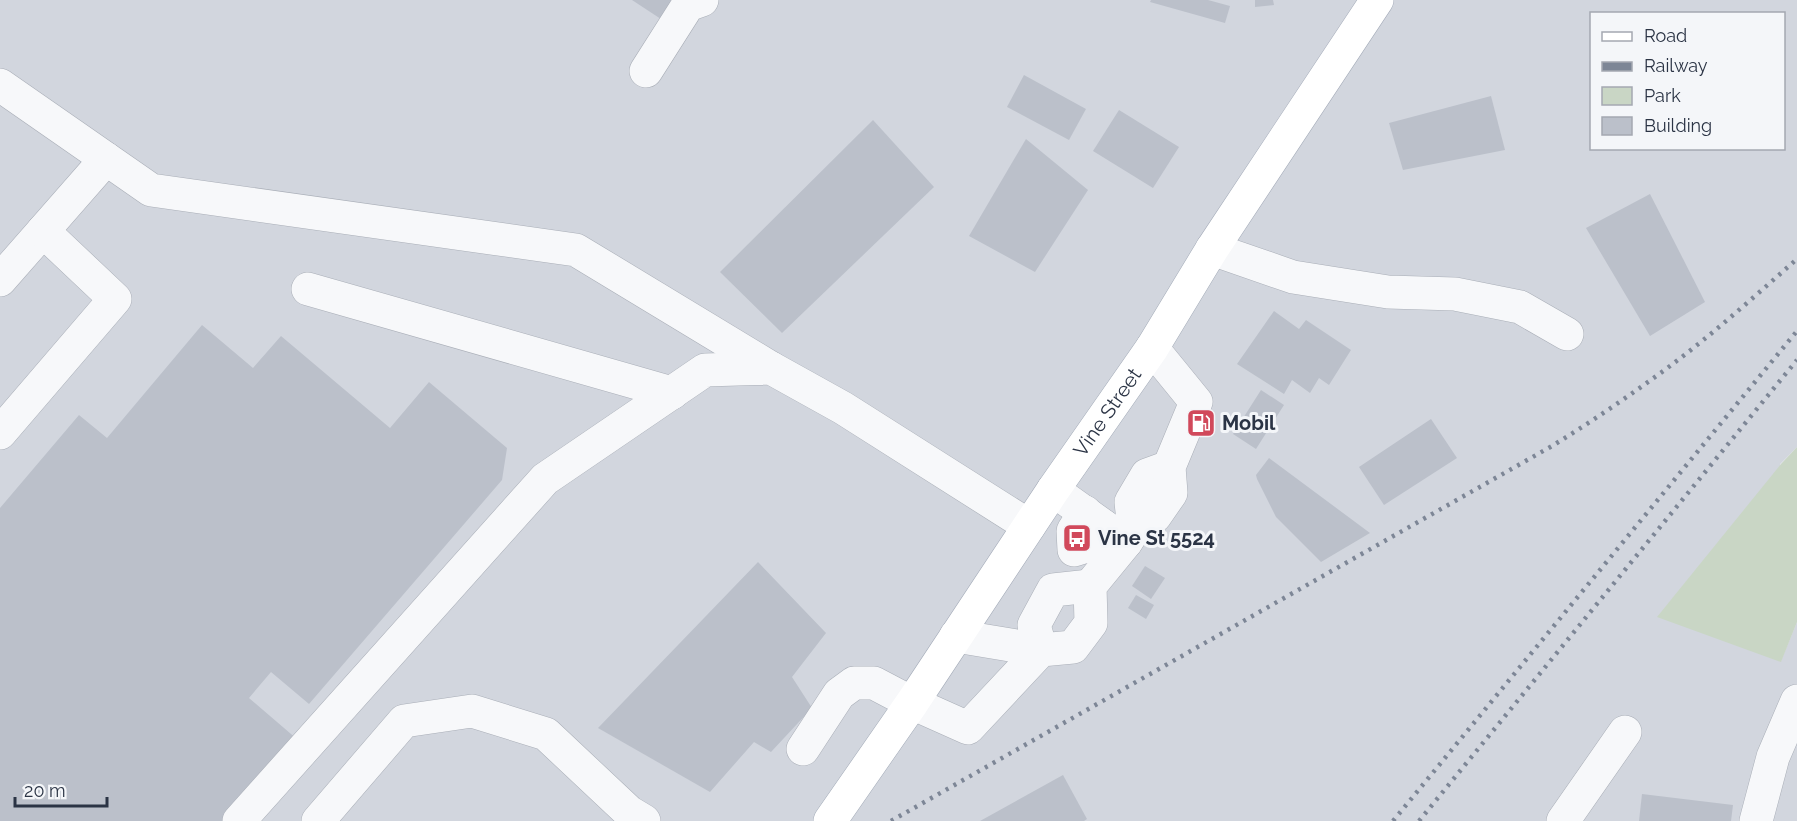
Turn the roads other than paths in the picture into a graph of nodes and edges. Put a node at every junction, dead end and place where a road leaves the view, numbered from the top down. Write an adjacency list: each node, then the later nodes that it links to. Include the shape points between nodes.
1 (702, 0): 3 (lane, via 688,5)
2 (1377, 0): 7 (main road, Vine Street)
3 (646, 71)
4 (0, 85): 5 (lane)
5 (106, 159): 6 (lane); 12 (lane, via 151,190 576,250)
6 (43, 231): 8 (lane); 14 (lane, via 115,299)
7 (1212, 249): 10 (lane, via 1293,277 1388,292 1455,294 1520,307); 11 (main road, Vine Street)
8 (0, 280)
9 (308, 289): 13 (lane)
10 (1567, 334)
11 (1152, 348): 15 (main road, Vine Street); 17 (lane, via 1196,402 1169,467 1171,493 1155,516)
12 (771, 368): 13 (lane, via 705,370); 16 (lane, via 843,408)
13 (672, 393): 26 (lane, via 545,479)
14 (0, 434)
15 (1053, 490): 16 (main road, Vine Street); 17 (lane)
16 (1029, 526): 20 (main road, Vine Street)
17 (1112, 528): 18 (lane); 19 (lane, via 1073,531 1074,550)
18 (1090, 586): 19 (lane); 21 (lane, via 1091,623 1074,646)
19 (1053, 590): 21 (lane, via 1034,625)
20 (956, 636): 21 (lane); 23 (main road, Vine Street)
21 (1041, 650): 23 (lane, via 968,728)
22 (1797, 702): 31 (lane, via 1773,757)
23 (912, 704): 25 (lane, via 874,683 854,683 839,694); 29 (main road, Vine Street)
24 (1625, 732): 30 (lane)
25 (803, 749)
26 (239, 821)
27 (318, 821): 28 (lane, via 404,721 472,711 546,734 629,812)
28 (644, 821)
29 (830, 821)
30 (1563, 821)
31 (1756, 821)

